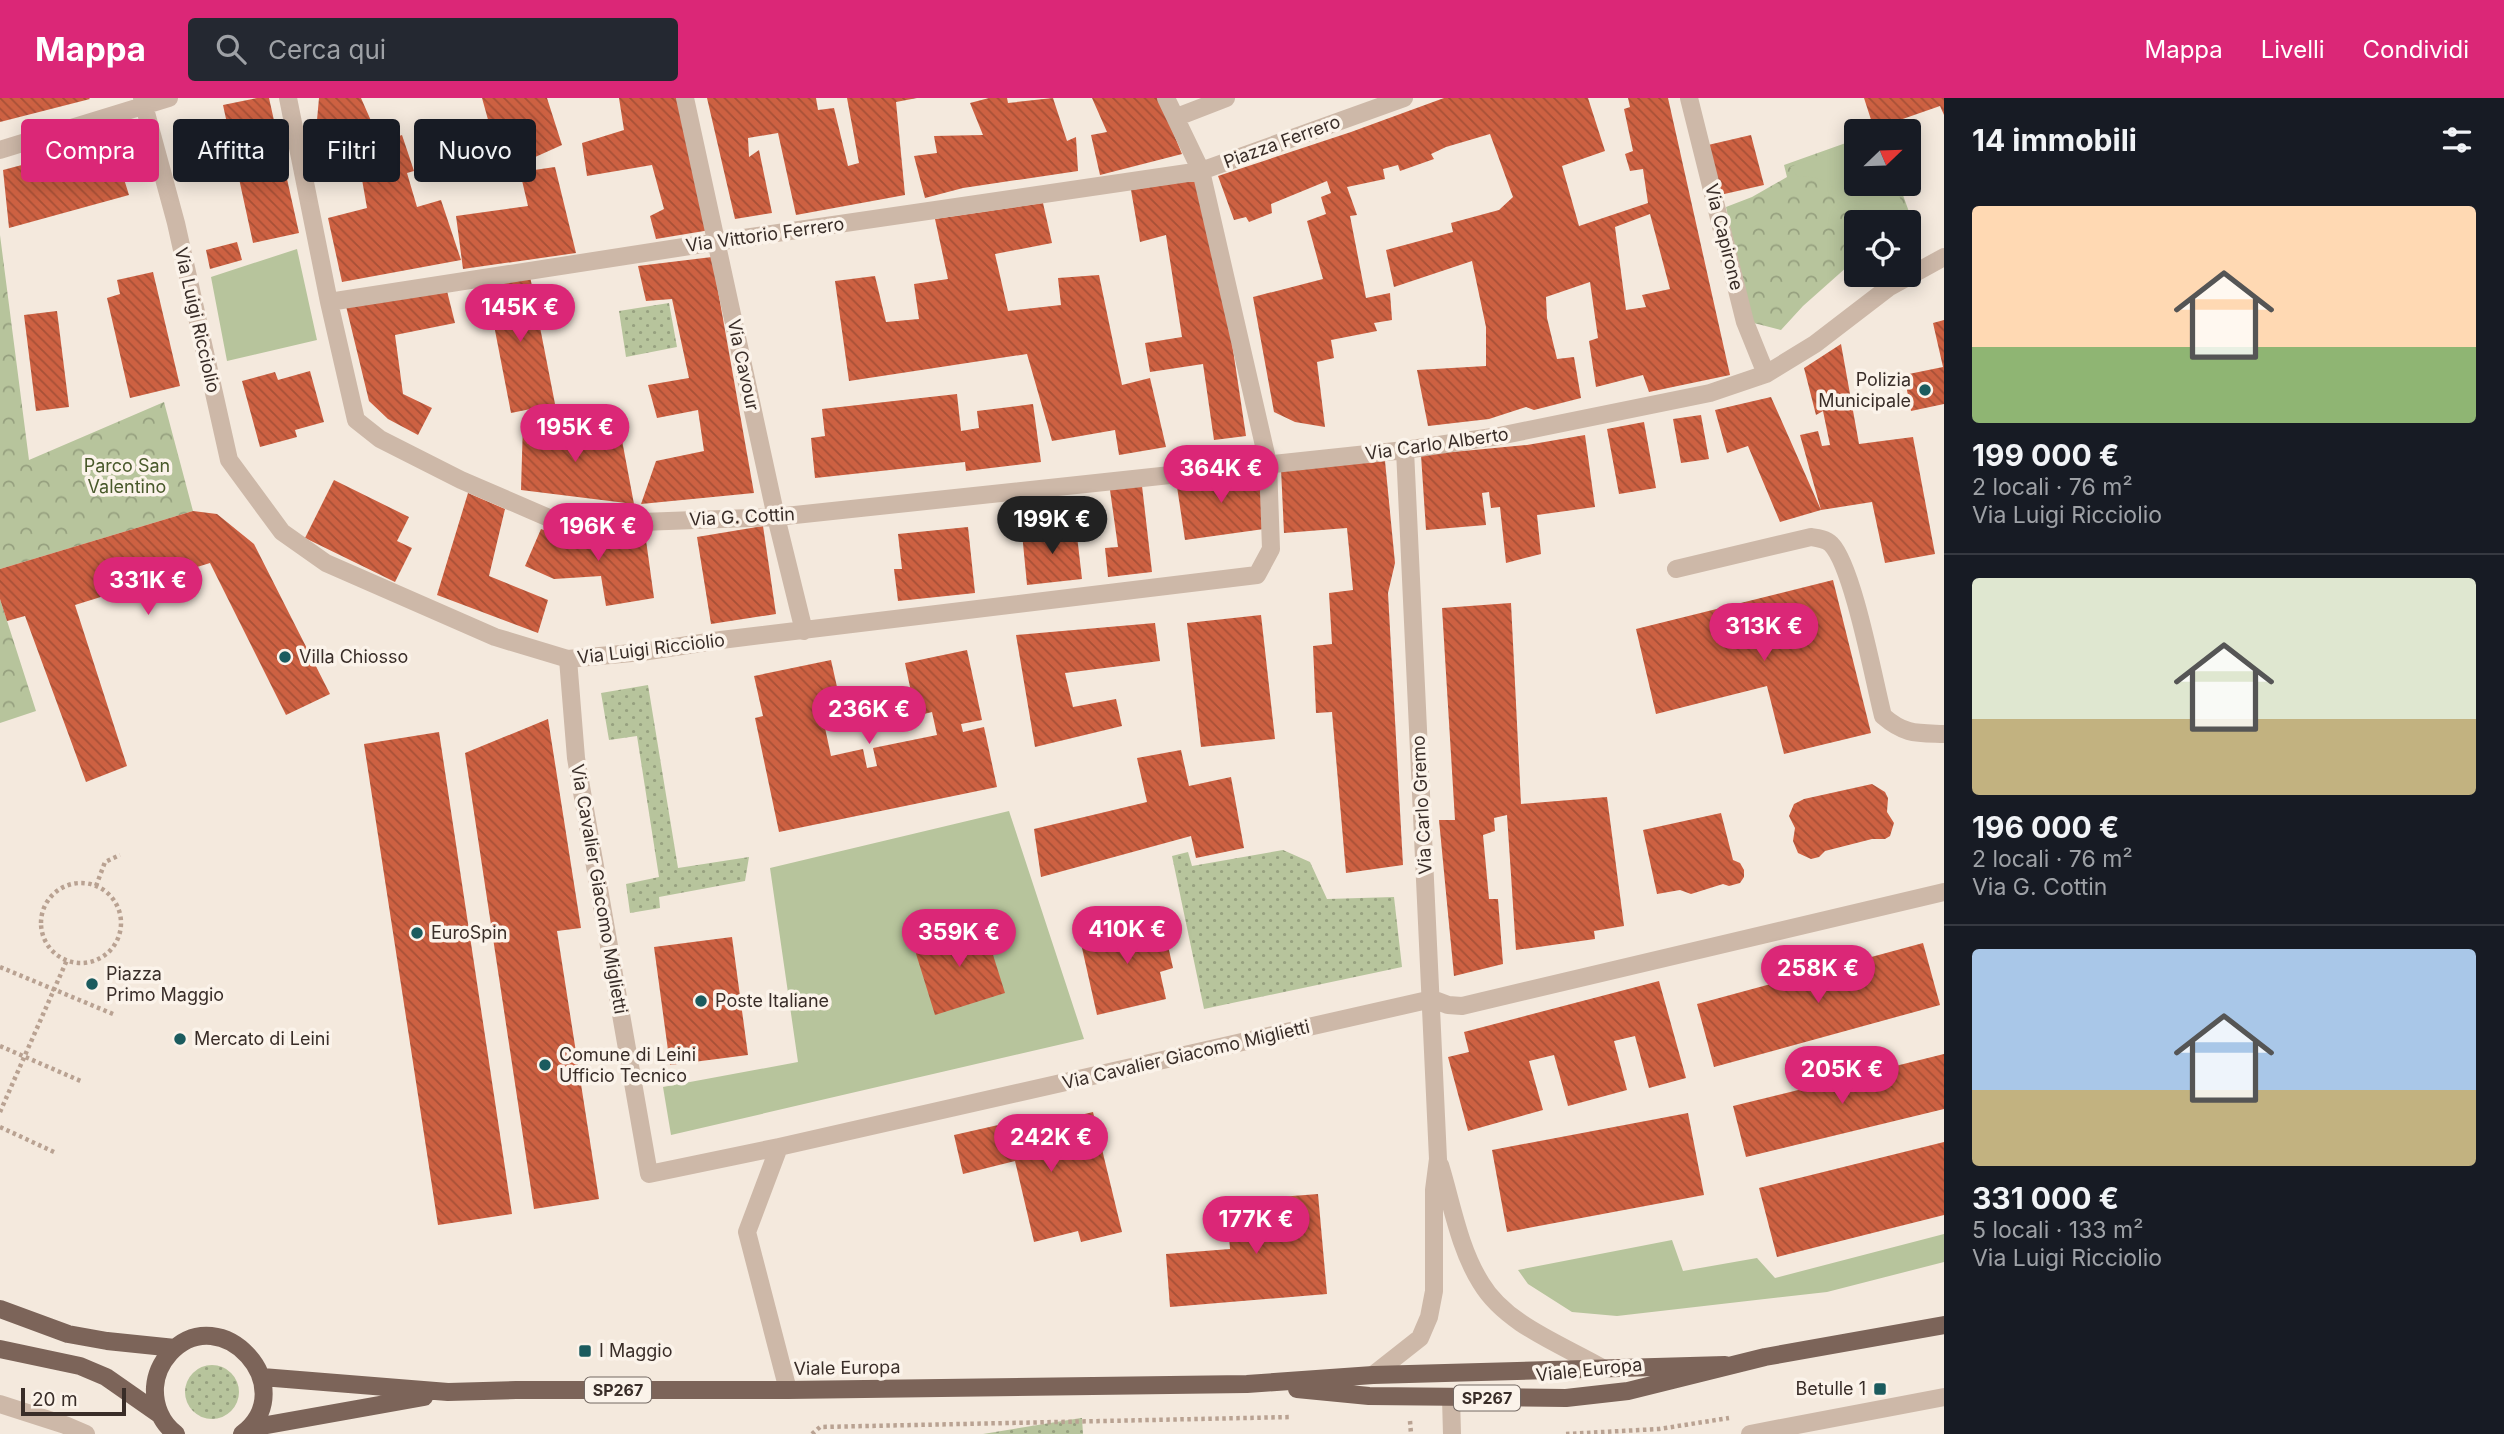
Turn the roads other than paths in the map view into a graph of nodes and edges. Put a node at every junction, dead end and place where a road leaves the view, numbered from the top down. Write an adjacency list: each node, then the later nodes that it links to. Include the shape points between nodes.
1 (169, 98): 8 (street)
2 (288, 98): 14 (street, Via G. Cottin)
3 (685, 98): 12 (street, Via Cavour)
4 (1166, 98): 9 (street)
5 (1226, 98): 9 (street)
6 (1404, 98): 11 (street, Piazza Ferrero)
7 (1689, 98): 15 (street, Via Capirone, via 1745,322)
8 (143, 101): 10 (street); 21 (street, Via Luigi Ricciolio, via 176,223 229,460 282,532 326,563 495,637)
9 (1177, 117): 11 (street)
10 (0, 150)
11 (1200, 172): 12 (street, Via Vittorio Ferrero); 17 (street)
12 (716, 242): 14 (street, Via Vittorio Ferrero); 18 (street, Via Cavour)
13 (1944, 257): 15 (street, Via Carlo Alberto, via 1888,288 1815,344)
14 (329, 302): 18 (street, Via G. Cottin, via 356,421 380,439 461,480 550,518 641,522)
15 (1766, 374): 16 (street, Via Carlo Alberto, via 1710,393 1499,436)
16 (1405, 450): 17 (street, Via Carlo Alberto); 24 (street, Via Carlo Gremo)
17 (1268, 463): 18 (street, Via G. Cottin); 20 (street, Via Luigi Ricciolio, via 1270,549 1257,575)
18 (776, 517): 20 (street, Via Cavour)
19 (1676, 569): 22 (street, via 1811,537 1829,541 1848,575 1884,716 1897,728 1916,734)
20 (804, 631): 21 (street, Via Luigi Ricciolio)
21 (568, 659): 25 (street, Via Cavalier Giacomo Miglietti, via 576,758 649,1174)
22 (1944, 734)
23 (1944, 892): 24 (street, Via Cavalier Giacomo Miglietti, via 1462,1006)
24 (1432, 999): 25 (street, Via Cavalier Giacomo Miglietti); 26 (street, Via Carlo Gremo)
25 (779, 1147): 36 (street, via 747,1232)
26 (1438, 1160): 32 (street, Via Carlo Gremo, via 1481,1284 1507,1312 1535,1332); 33 (street, Via Carlo Gremo, via 1434,1291 1429,1317 1420,1338)
27 (0, 1309): 29 (main road, via 68,1334)
28 (1944, 1325): 31 (main road, Viale Europa / SP267)
29 (175, 1348): 34 (main road, via 190,1339 226,1339 254,1361); 41 (main road, via 155,1378)
30 (0, 1349): 41 (main road, via 80,1366 106,1377)
31 (1725, 1366): 32 (main road, Viale Europa / SP267); 39 (main road, Viale Europa / SP267, via 1628,1391 1566,1398)
32 (1604, 1369): 33 (main road, Viale Europa / SP267)
33 (1373, 1376): 35 (main road, Viale Europa / SP267)
34 (261, 1377): 37 (main road, Viale Europa / SP267); 42 (main road, via 260,1413)
35 (1247, 1384): 36 (main road, Viale Europa / SP267); 39 (main road, Viale Europa / SP267, via 1369,1396)
36 (788, 1390): 37 (main road, Viale Europa / SP267)
37 (448, 1392): 42 (main road, Viale Europa / SP267)
38 (1944, 1396): 46 (street)
39 (1451, 1398): 45 (street)
40 (0, 1404): 43 (street)
41 (159, 1414): 44 (main road)
42 (247, 1432)
43 (86, 1434)
44 (176, 1434)
45 (1452, 1434)
46 (1750, 1434)

